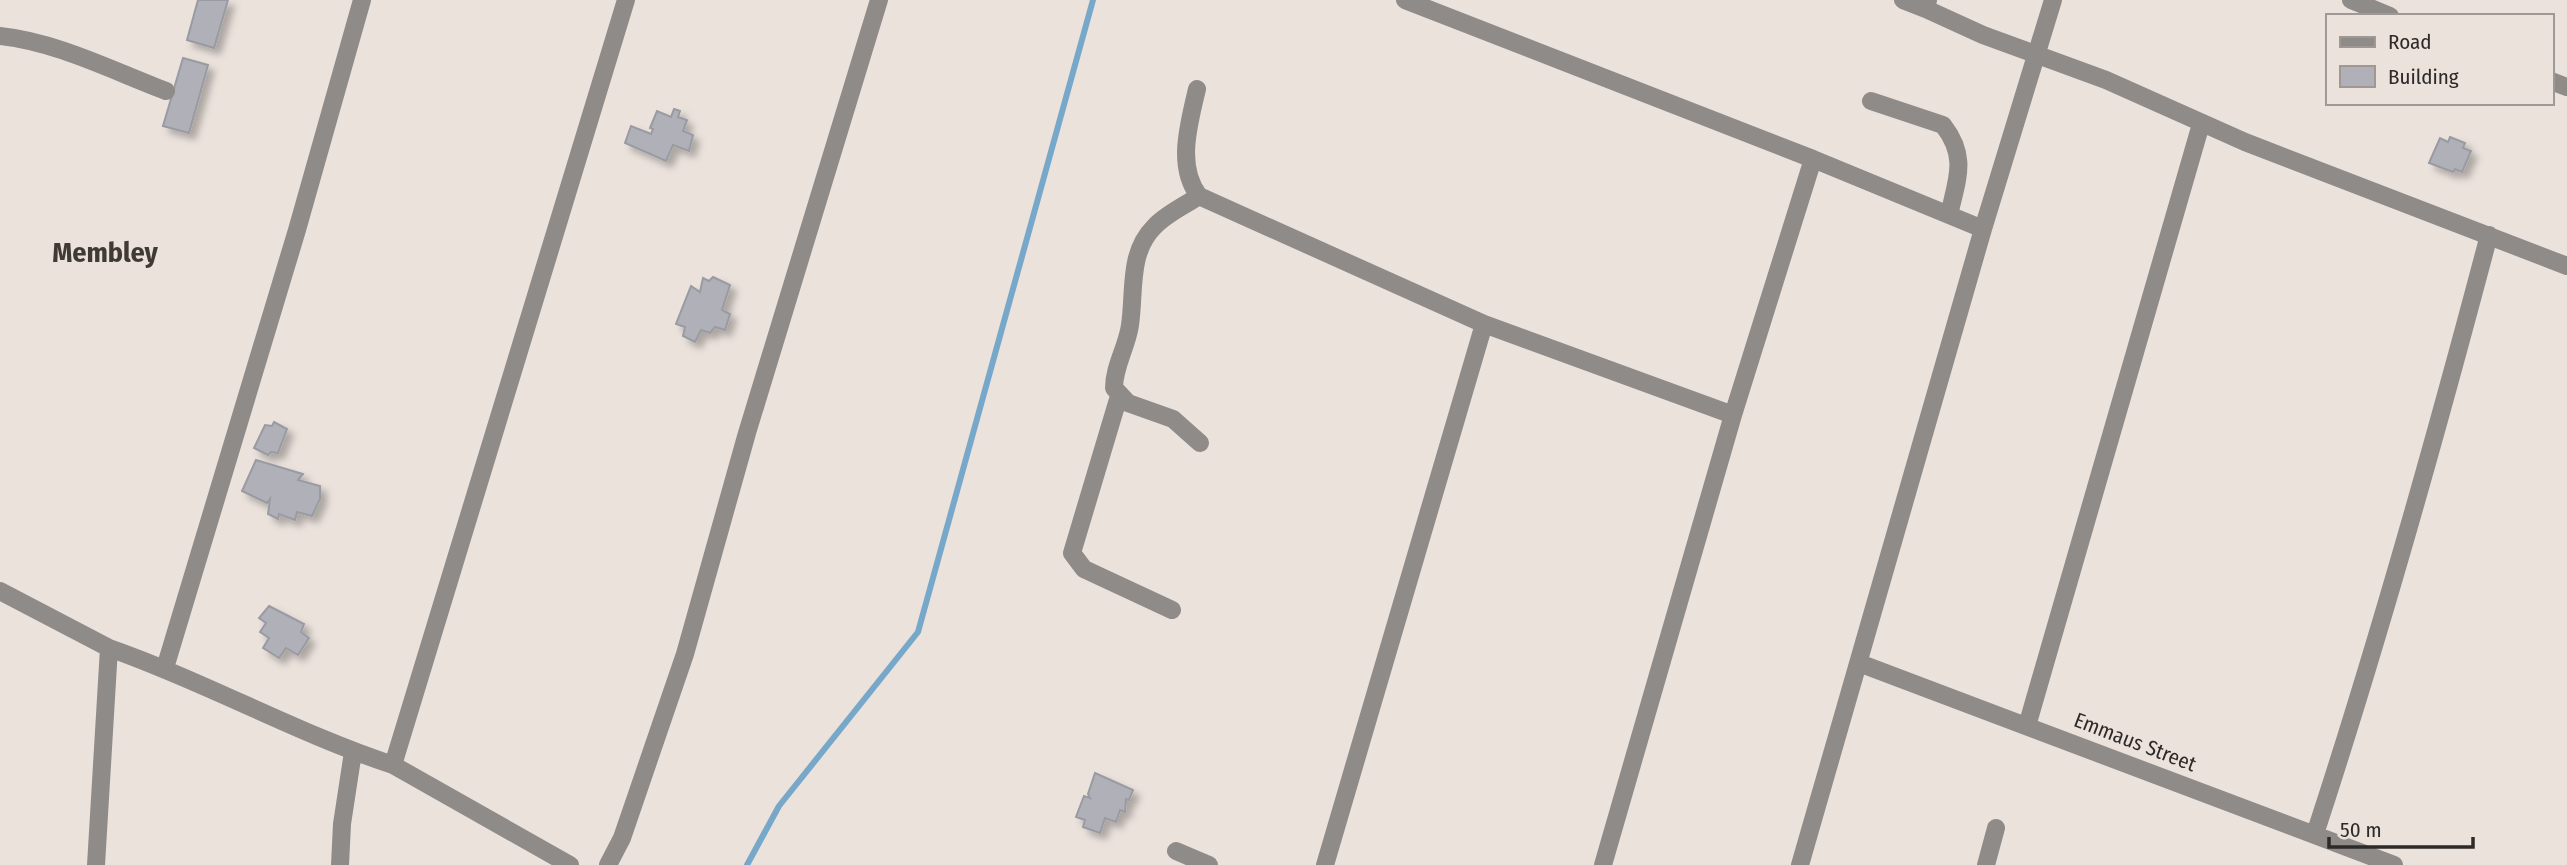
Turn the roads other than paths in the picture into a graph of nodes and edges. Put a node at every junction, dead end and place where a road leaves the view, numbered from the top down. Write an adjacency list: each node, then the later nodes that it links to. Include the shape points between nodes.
1 (362, 0): 30 (street, via 298,230)
2 (626, 0): 33 (street)
3 (879, 0): 40 (street, via 685,654 622,838)
4 (1405, 0): 16 (street)
5 (1903, 0): 8 (street)
6 (2053, 0): 11 (street)
7 (2351, 0): 9 (street)
8 (1927, 5): 11 (street)
9 (2385, 14)
10 (0, 36): 13 (street, via 63,52)
11 (2036, 54): 15 (street); 19 (street)
12 (1197, 89): 17 (street, via 1186,172)
13 (166, 91)
14 (1871, 101): 18 (street, via 1944,125 1951,135 1960,164)
15 (2201, 124): 20 (street); 31 (street)
16 (1813, 159): 18 (street); 24 (street)
17 (1199, 196): 22 (street); 23 (street, via 1165,217 1143,240 1135,267 1130,324 1114,378)
18 (1949, 215): 19 (street)
19 (1983, 229): 29 (street)
20 (2488, 235): 21 (street); 35 (street, via 2359,699)
21 (2567, 266)
22 (1484, 324): 24 (street); 42 (street)
23 (1119, 396): 25 (street, via 1173,419); 27 (street, via 1072,553 1084,569)
24 (1733, 415): 43 (street)
25 (1200, 443)
26 (0, 591): 28 (street)
27 (1172, 610)
28 (109, 648): 30 (street); 37 (street)
29 (1859, 663): 31 (street, Emmaus Street); 44 (street)
30 (165, 667): 32 (street)
31 (2027, 726): 35 (street, Emmaus Street)
32 (353, 751): 33 (street); 38 (street)
33 (393, 765): 39 (street)
34 (1996, 828): 45 (street)
35 (2315, 834): 46 (street, Emmaus Street)
36 (1176, 851): 41 (street)
37 (96, 865)
38 (340, 865)
39 (570, 865)
40 (608, 865)
41 (1209, 865)
42 (1325, 865)
43 (1603, 865)
44 (1800, 865)
45 (1986, 865)
46 (2394, 865)

